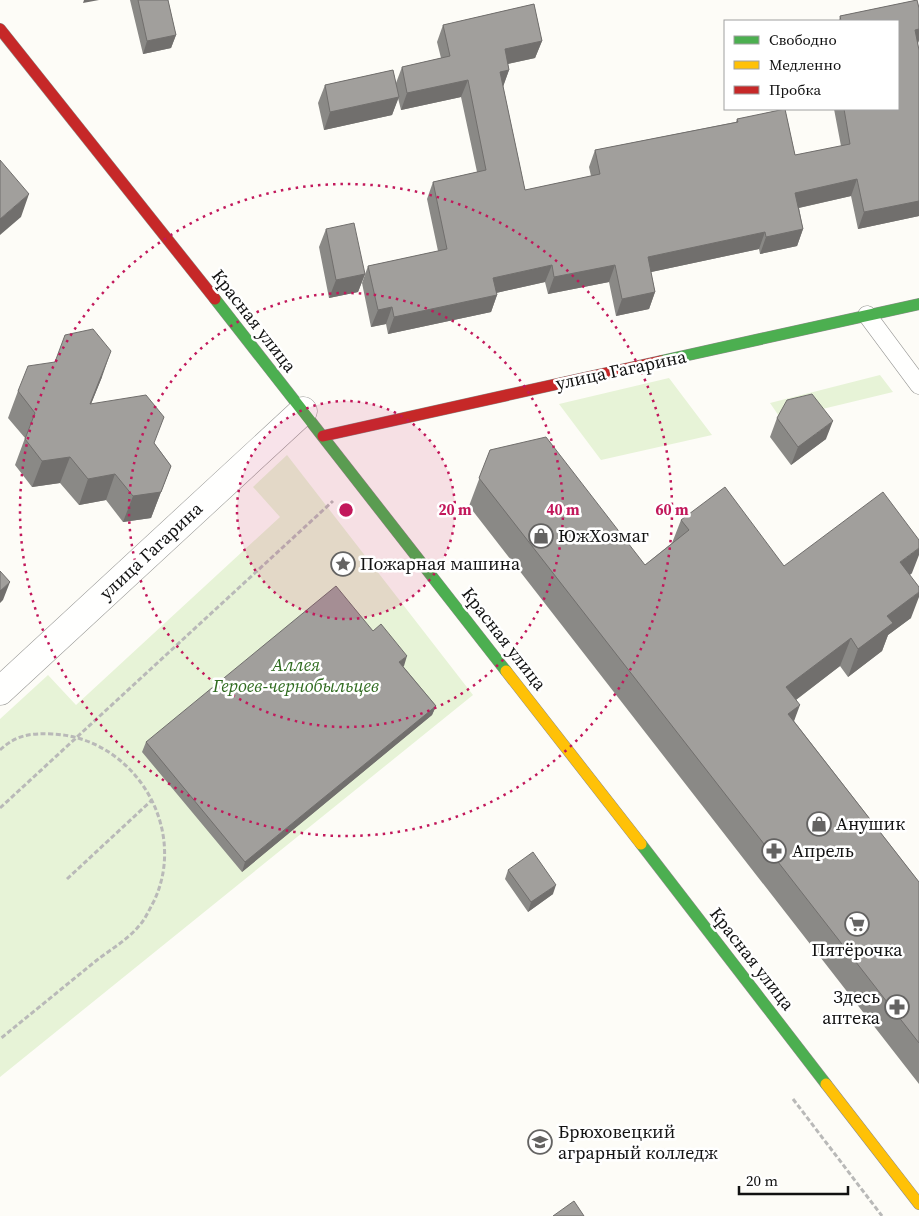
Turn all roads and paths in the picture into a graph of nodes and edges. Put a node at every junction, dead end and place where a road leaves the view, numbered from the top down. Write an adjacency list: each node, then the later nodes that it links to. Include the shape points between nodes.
1 (0, 29): 5 (street, Красная улица)
2 (919, 304): 3 (street, улица Гагарина)
3 (867, 315): 4 (lane); 6 (street, улица Гагарина)
4 (919, 385)
5 (303, 411): 6 (street, Красная улица); 8 (street, улица Гагарина)
6 (322, 436): 15 (street, Красная улица)
7 (337, 497): 9 (path)
8 (0, 691)
9 (76, 738): 10 (path, via 58,734 26,735 11,739); 11 (path, via 104,748 117,757 140,779); 12 (path)
10 (0, 750)
11 (152, 800): 13 (path); 14 (path, via 161,822 165,853 160,885 138,928)
12 (0, 808)
13 (67, 879)
14 (0, 1039)
15 (919, 1204)

